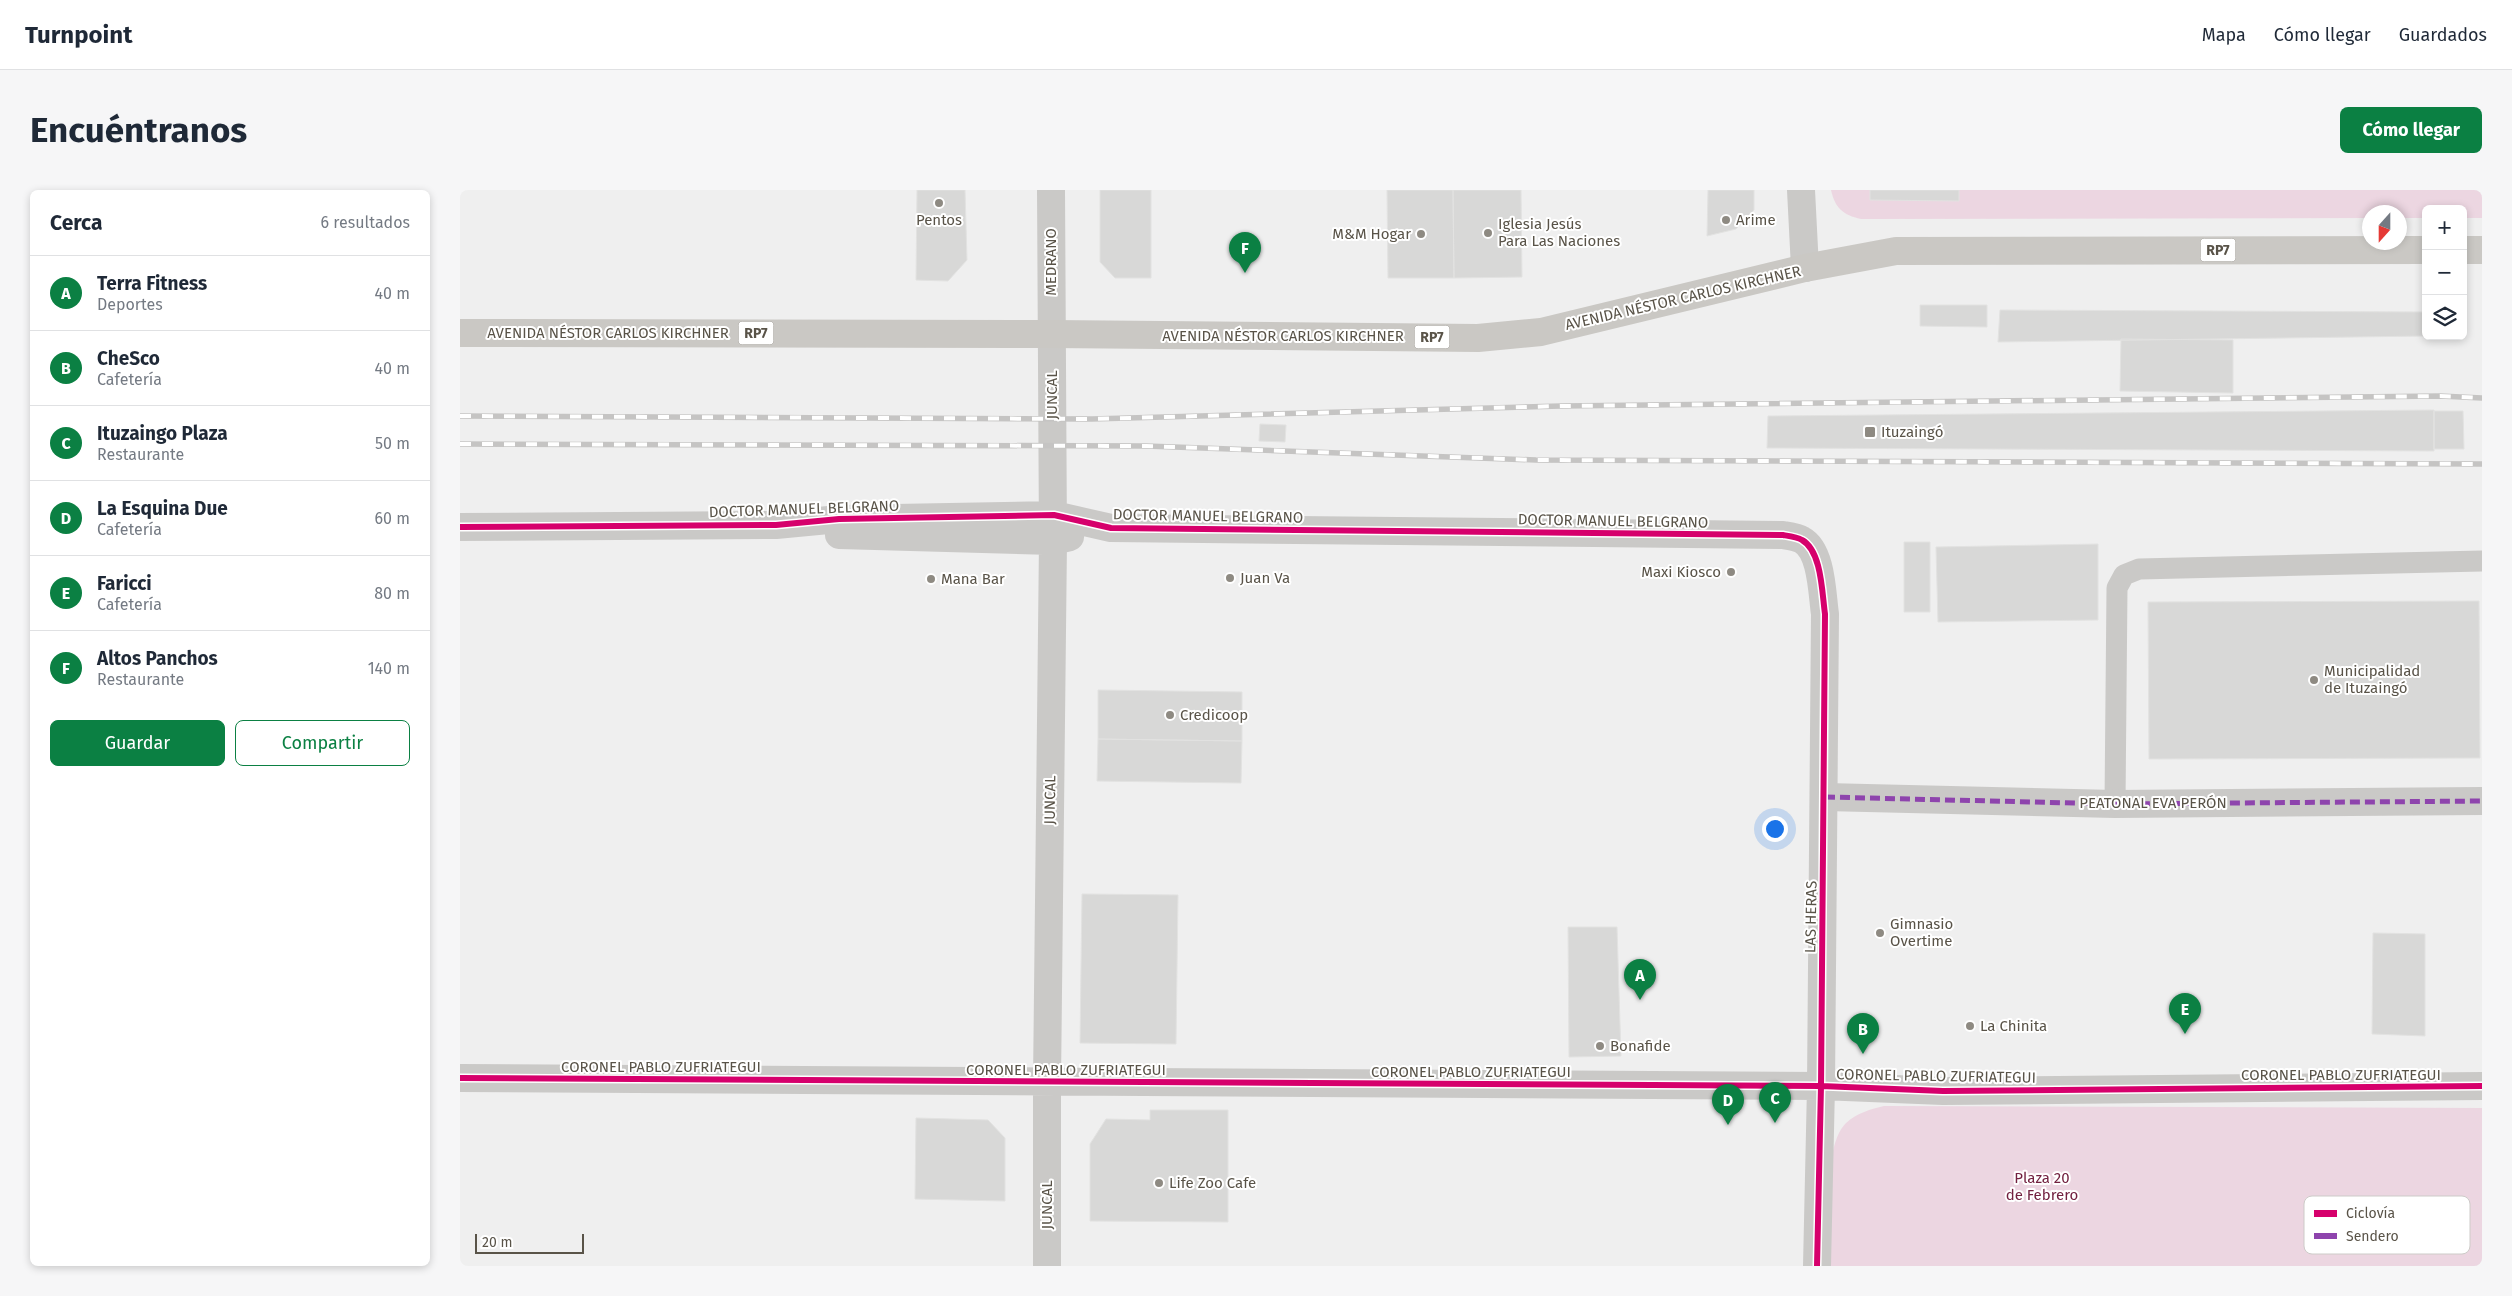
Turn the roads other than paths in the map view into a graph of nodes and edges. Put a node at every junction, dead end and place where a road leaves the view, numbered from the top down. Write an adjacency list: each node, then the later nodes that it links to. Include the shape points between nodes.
1 (1052, 190): 8 (street, MEDRANO)
2 (1801, 190): 6 (street)
3 (2422, 250): 6 (main road, AVENIDA NÉSTOR CARLOS KIRCHNER / RP7, via 1896,251)
4 (2467, 250): 5 (main road)
5 (2482, 250)
6 (1805, 268): 8 (main road, AVENIDA NÉSTOR CARLOS KIRCHNER / RP7, via 1541,332 1478,338)
7 (460, 333): 8 (main road, AVENIDA NÉSTOR CARLOS KIRCHNER / RP7)
8 (1052, 334): 10 (street, JUNCAL)
9 (460, 526): 10 (street, DOCTOR MANUEL BELGRANO, via 776,525 839,519)
10 (1054, 528): 12 (street, DOCTOR MANUEL BELGRANO, via 1783,535 1803,540 1812,550); 17 (street, JUNCAL)
11 (2482, 561): 15 (lane, via 2139,569 2124,575 2117,588)
12 (1820, 569): 13 (street, LAS HERAS, via 1825,614)
13 (1825, 797): 15 (street, PEATONAL EVA PERÓN); 18 (street, LAS HERAS)
14 (2482, 801): 15 (street, PEATONAL EVA PERÓN)
15 (2115, 804)
16 (460, 1078): 17 (street, CORONEL PABLO ZUFRIATEGUI)
17 (1047, 1082): 18 (street, CORONEL PABLO ZUFRIATEGUI); 20 (street, JUNCAL)
18 (1821, 1086): 19 (street, CORONEL PABLO ZUFRIATEGUI, via 1943,1091); 21 (street, LAS HERAS)
19 (2482, 1086)
20 (1047, 1266)
21 (1817, 1266)

